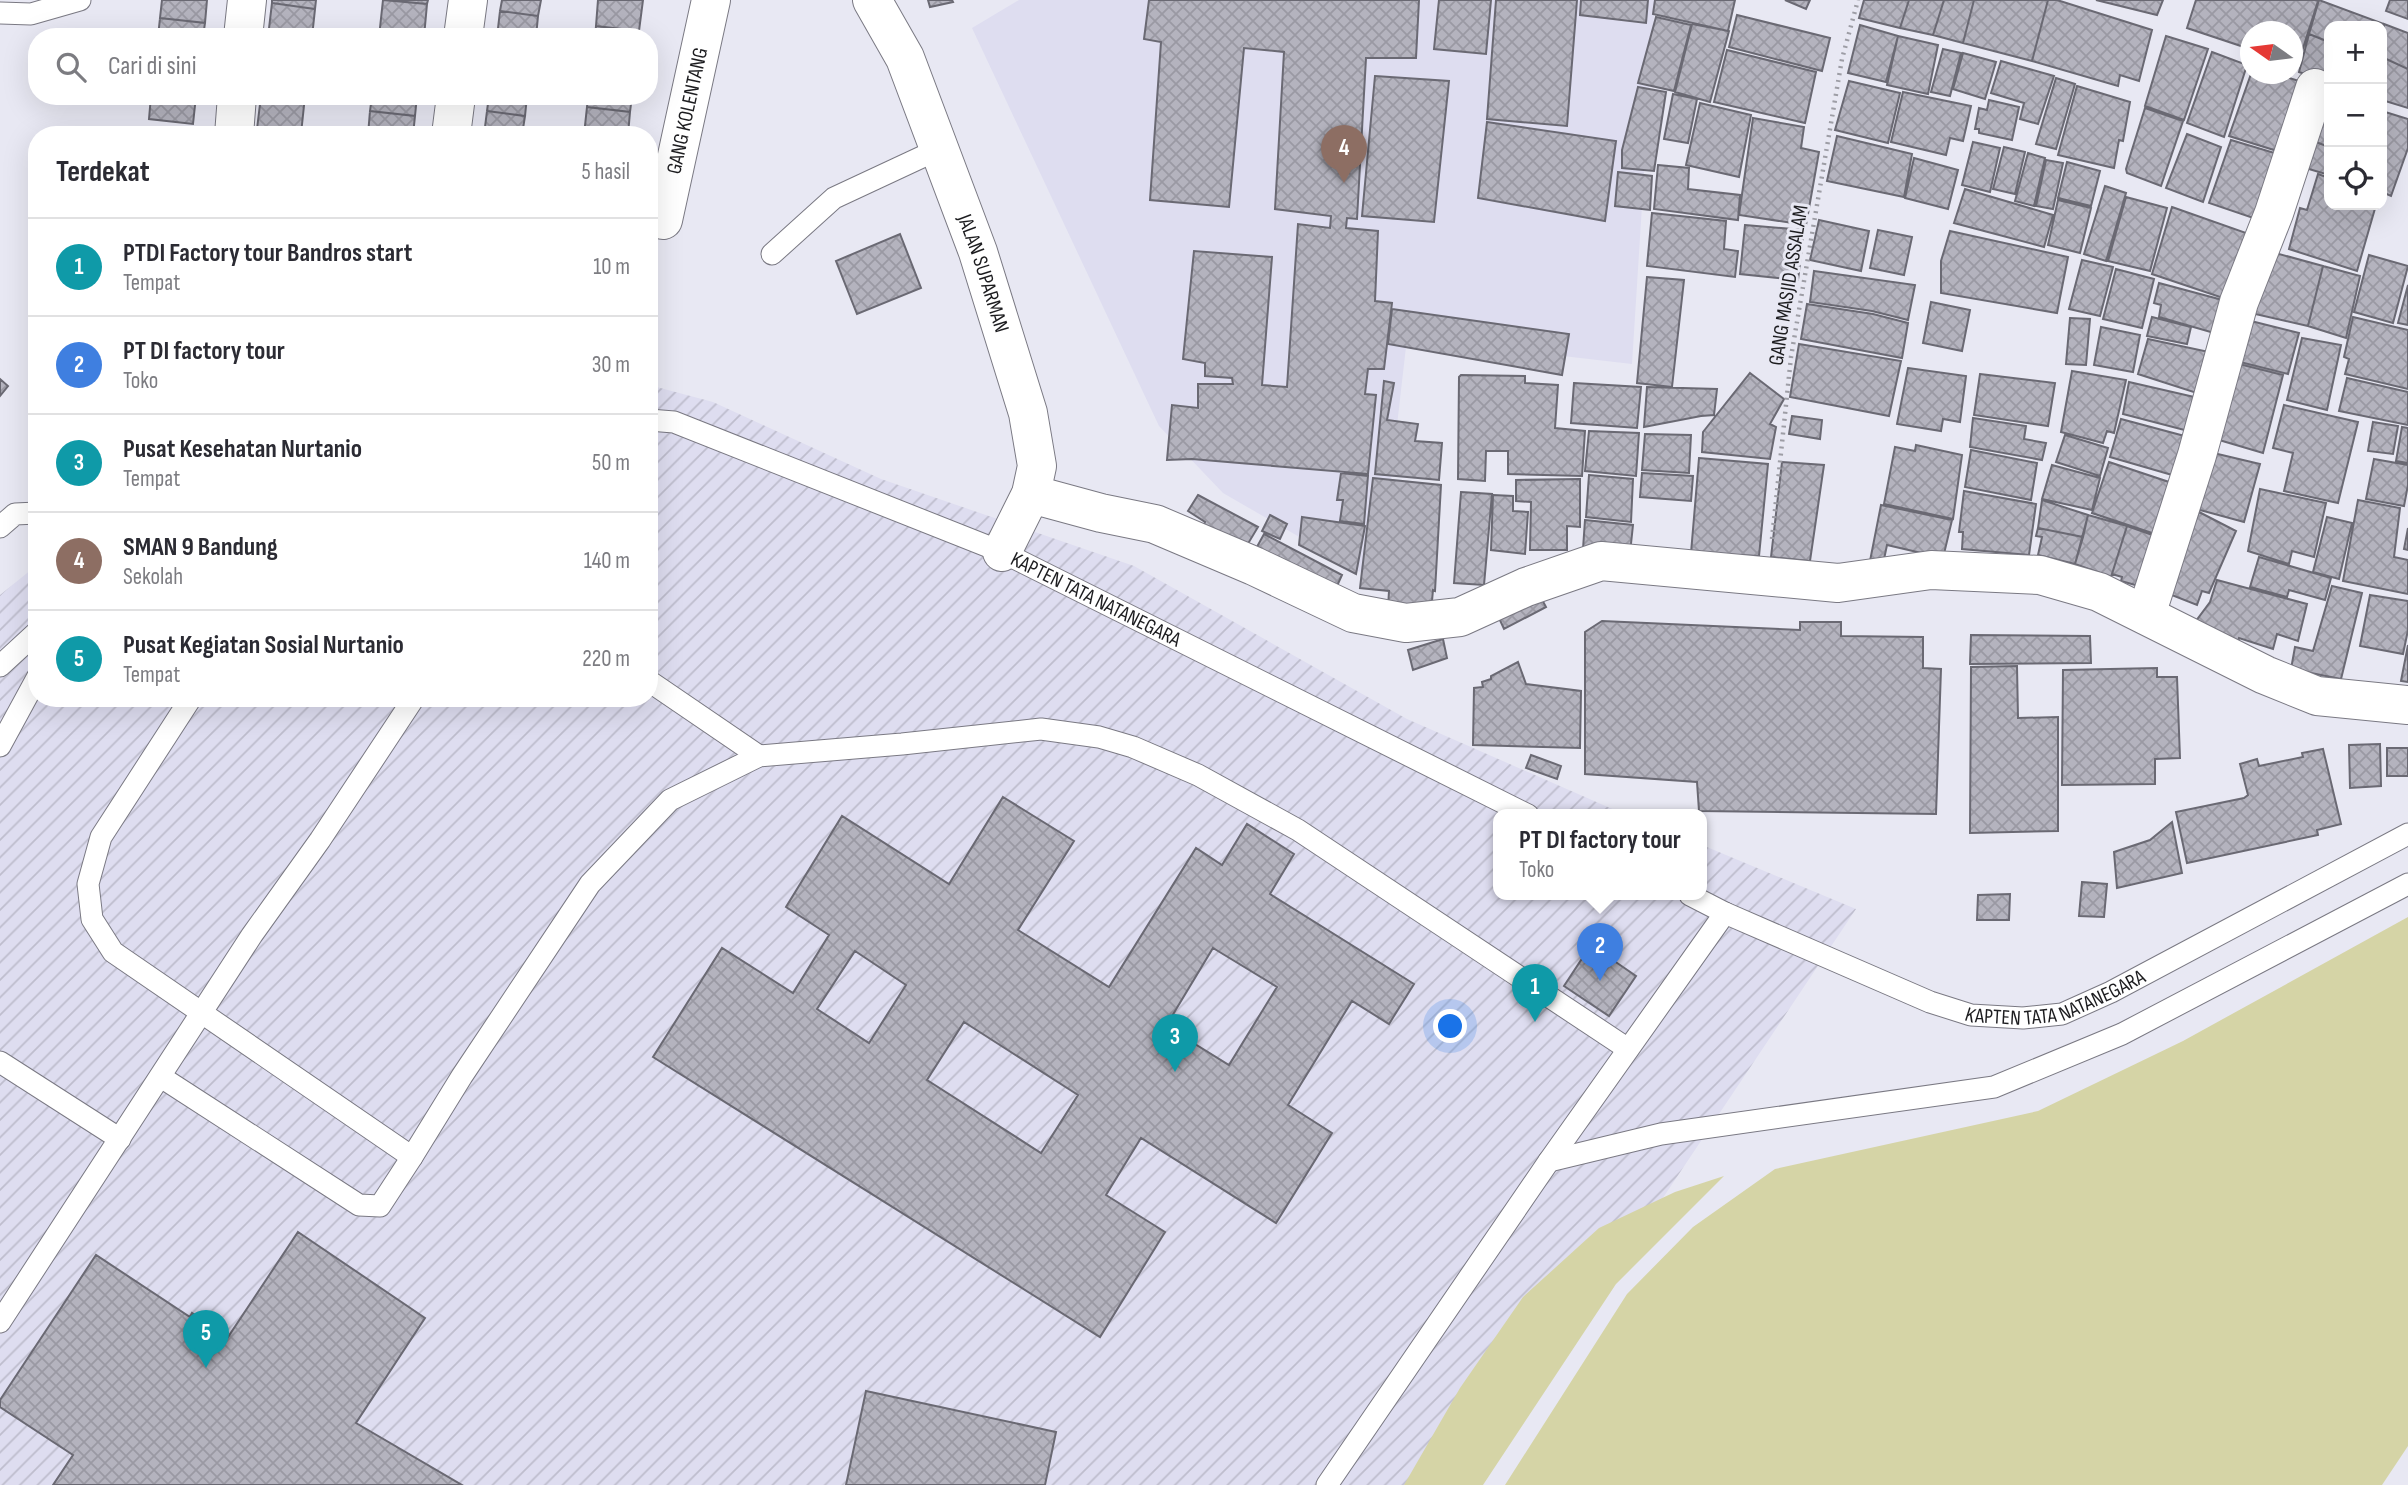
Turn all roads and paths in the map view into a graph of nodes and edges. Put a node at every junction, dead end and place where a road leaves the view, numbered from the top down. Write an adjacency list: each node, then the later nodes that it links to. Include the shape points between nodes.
1 (80, 0): 7 (lane, via 31,14)
2 (247, 0): 8 (street)
3 (468, 0): 9 (street)
4 (711, 0): 16 (street, GANG KOLENTANG)
5 (872, 0): 15 (street, JALAN SUPARMAN, via 905,58)
6 (1858, 0): 23 (path, GANG MASJID ASSALAM, via 1842,59 1791,357)
7 (0, 13)
8 (244, 28)
9 (464, 28)
10 (2315, 88): 24 (street, via 2239,302)
11 (236, 105): 13 (street)
12 (455, 105): 14 (street)
13 (235, 126)
14 (452, 126)
15 (939, 149): 17 (lane, via 834,198); 19 (street, JALAN SUPARMAN, via 978,252 1028,413 1037,466)
16 (663, 220)
17 (772, 254)
18 (658, 421): 22 (lane, KAPTEN TATA NATANEGARA, via 674,422)
19 (1031, 494): 22 (street, JALAN SUPARMAN); 23 (street, via 1155,524 1353,613 1406,623 1460,617 1526,587 1601,561)
20 (28, 513): 21 (lane, via 15,514)
21 (0, 527)
22 (1002, 552): 34 (lane, KAPTEN TATA NATANEGARA)
23 (1769, 578): 24 (street, via 1838,583 1931,570 2040,575 2099,592)
24 (2146, 615): 29 (street, via 2264,675 2317,696)
25 (28, 640): 26 (lane)
26 (0, 666)
27 (658, 687): 33 (lane)
28 (28, 695): 32 (lane)
29 (2408, 705)
30 (185, 707): 39 (lane, via 101,837 88,884 92,919 113,952)
31 (408, 707): 39 (lane)
32 (0, 746)
33 (759, 756): 40 (lane, via 1041,729 1133,747 1198,775 1298,830); 44 (lane, via 670,800 590,884)
34 (1516, 809)
35 (2408, 834): 38 (lane, KAPTEN TATA NATANEGARA, via 2062,1014 2023,1018 1971,1015 1930,1002)
36 (2408, 884): 45 (lane, via 2122,1034 1994,1087 1661,1134)
37 (1699, 900): 38 (lane, KAPTEN TATA NATANEGARA)
38 (1725, 913): 40 (lane)
39 (202, 1014): 42 (lane); 44 (lane)
40 (1628, 1049): 45 (lane)
41 (0, 1062): 43 (lane)
42 (161, 1077): 43 (lane); 44 (lane, via 359,1205 380,1206)
43 (120, 1139): 46 (lane)
44 (412, 1157)
45 (1549, 1161): 47 (lane)
46 (0, 1322)
47 (1327, 1485)

